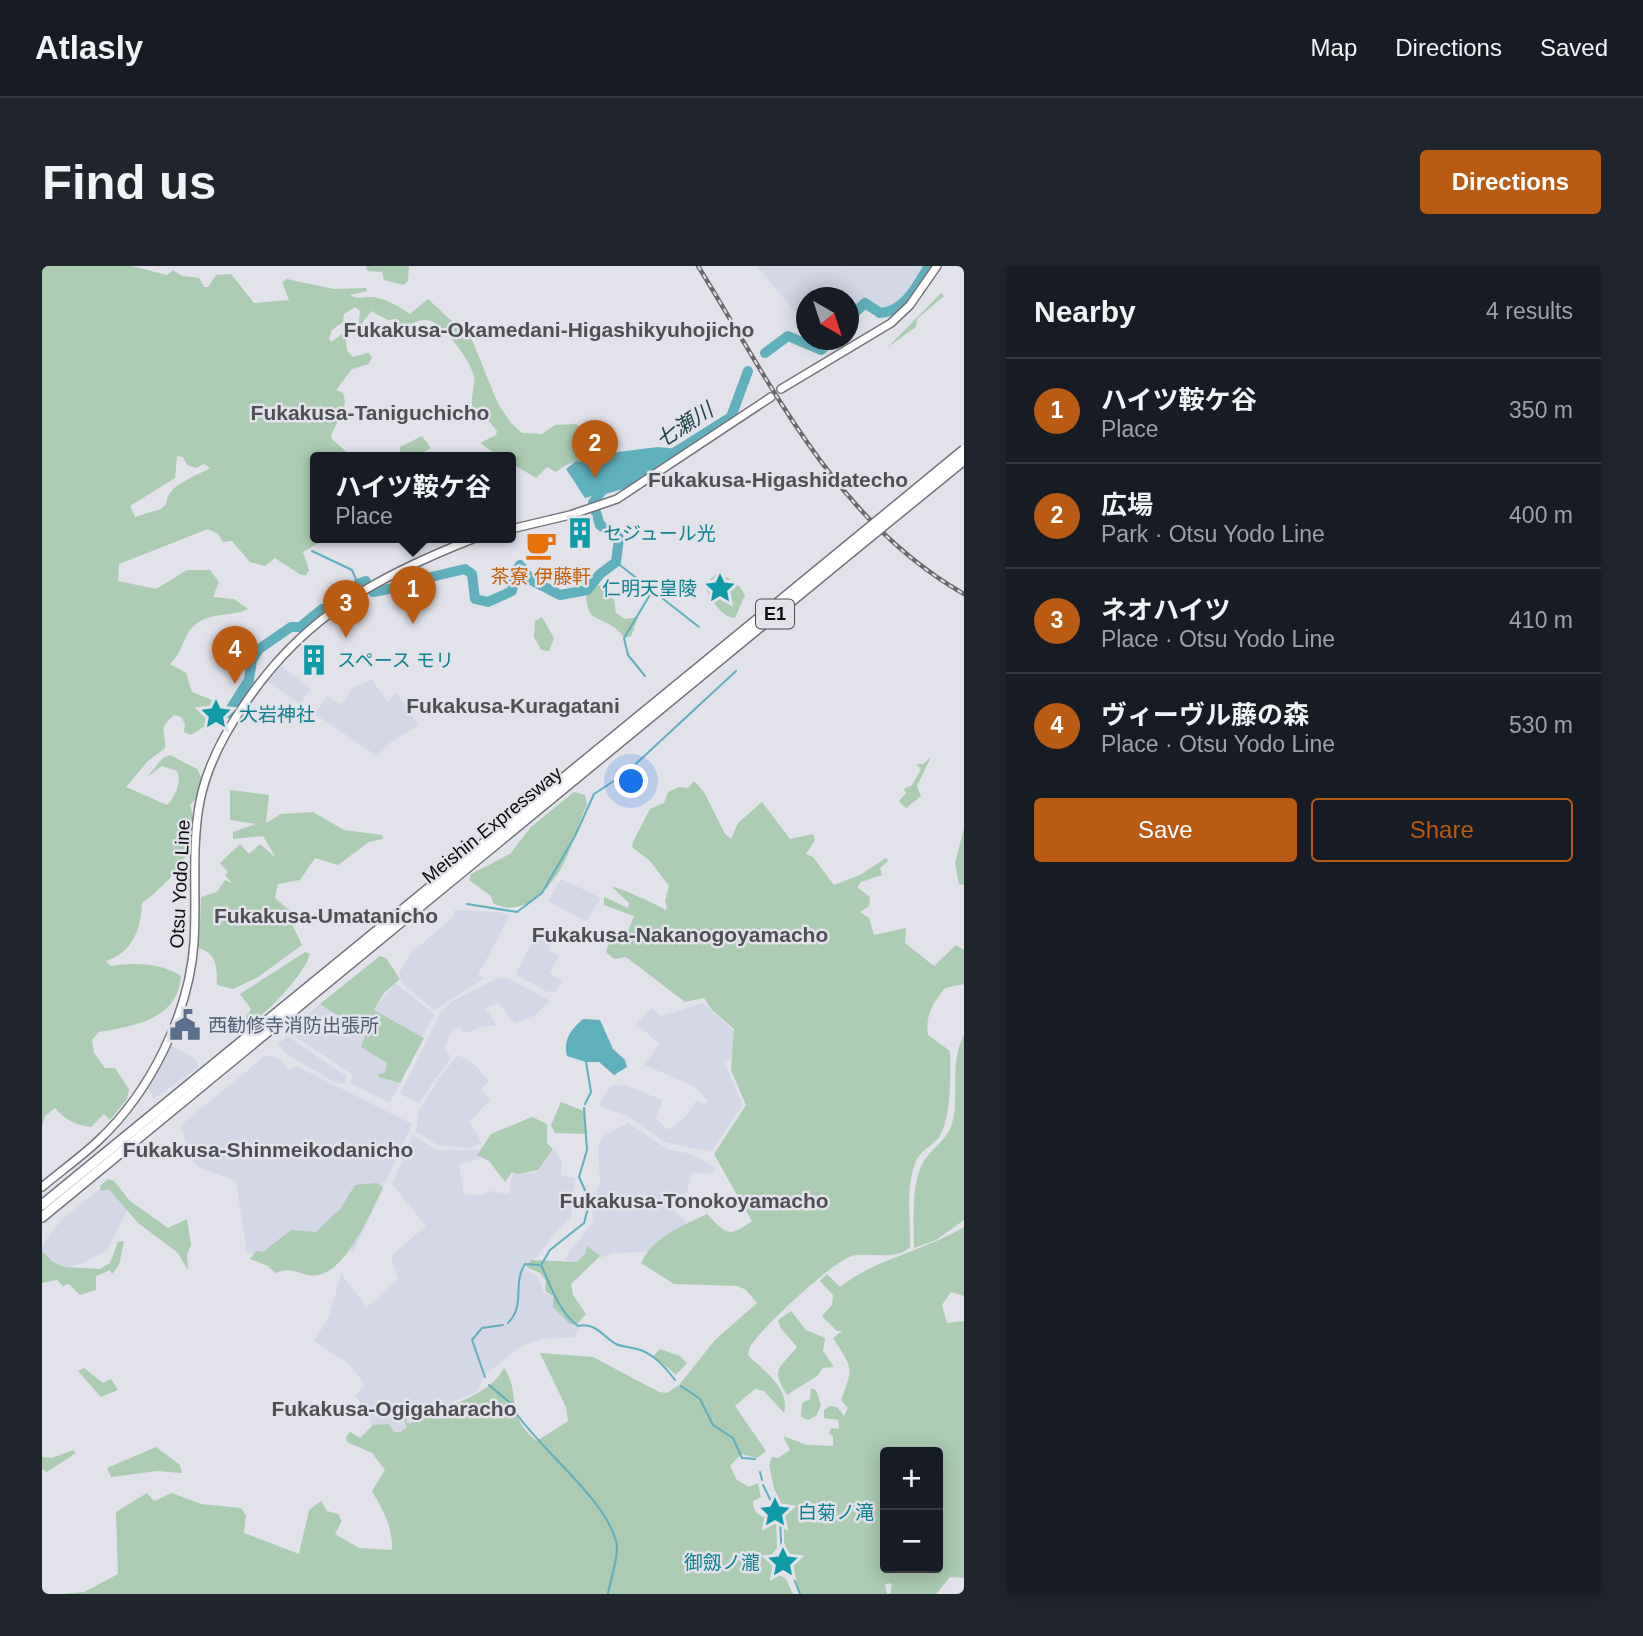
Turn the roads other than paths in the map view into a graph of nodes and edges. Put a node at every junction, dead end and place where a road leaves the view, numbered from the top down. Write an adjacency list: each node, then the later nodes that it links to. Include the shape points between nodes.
1 (937, 266): 2 (main road, via 891,323)
2 (781, 389)
3 (771, 397): 6 (main road, via 617,499)
4 (964, 450): 8 (highway, Meishin Expressway / E1, bridge)
5 (964, 460): 8 (highway, Meishin Expressway / E1, bridge)
6 (516, 528)
7 (463, 543): 9 (main road, Otsu Yodo Line, via 377,580 340,603 287,649 258,684 221,744 201,799 194,948 186,989 168,1038 142,1087 113,1125)
8 (849, 549): 10 (highway, Meishin Expressway / E1); 11 (highway, Meishin Expressway / E1)
9 (42, 1187)
10 (42, 1205)
11 (42, 1217)

